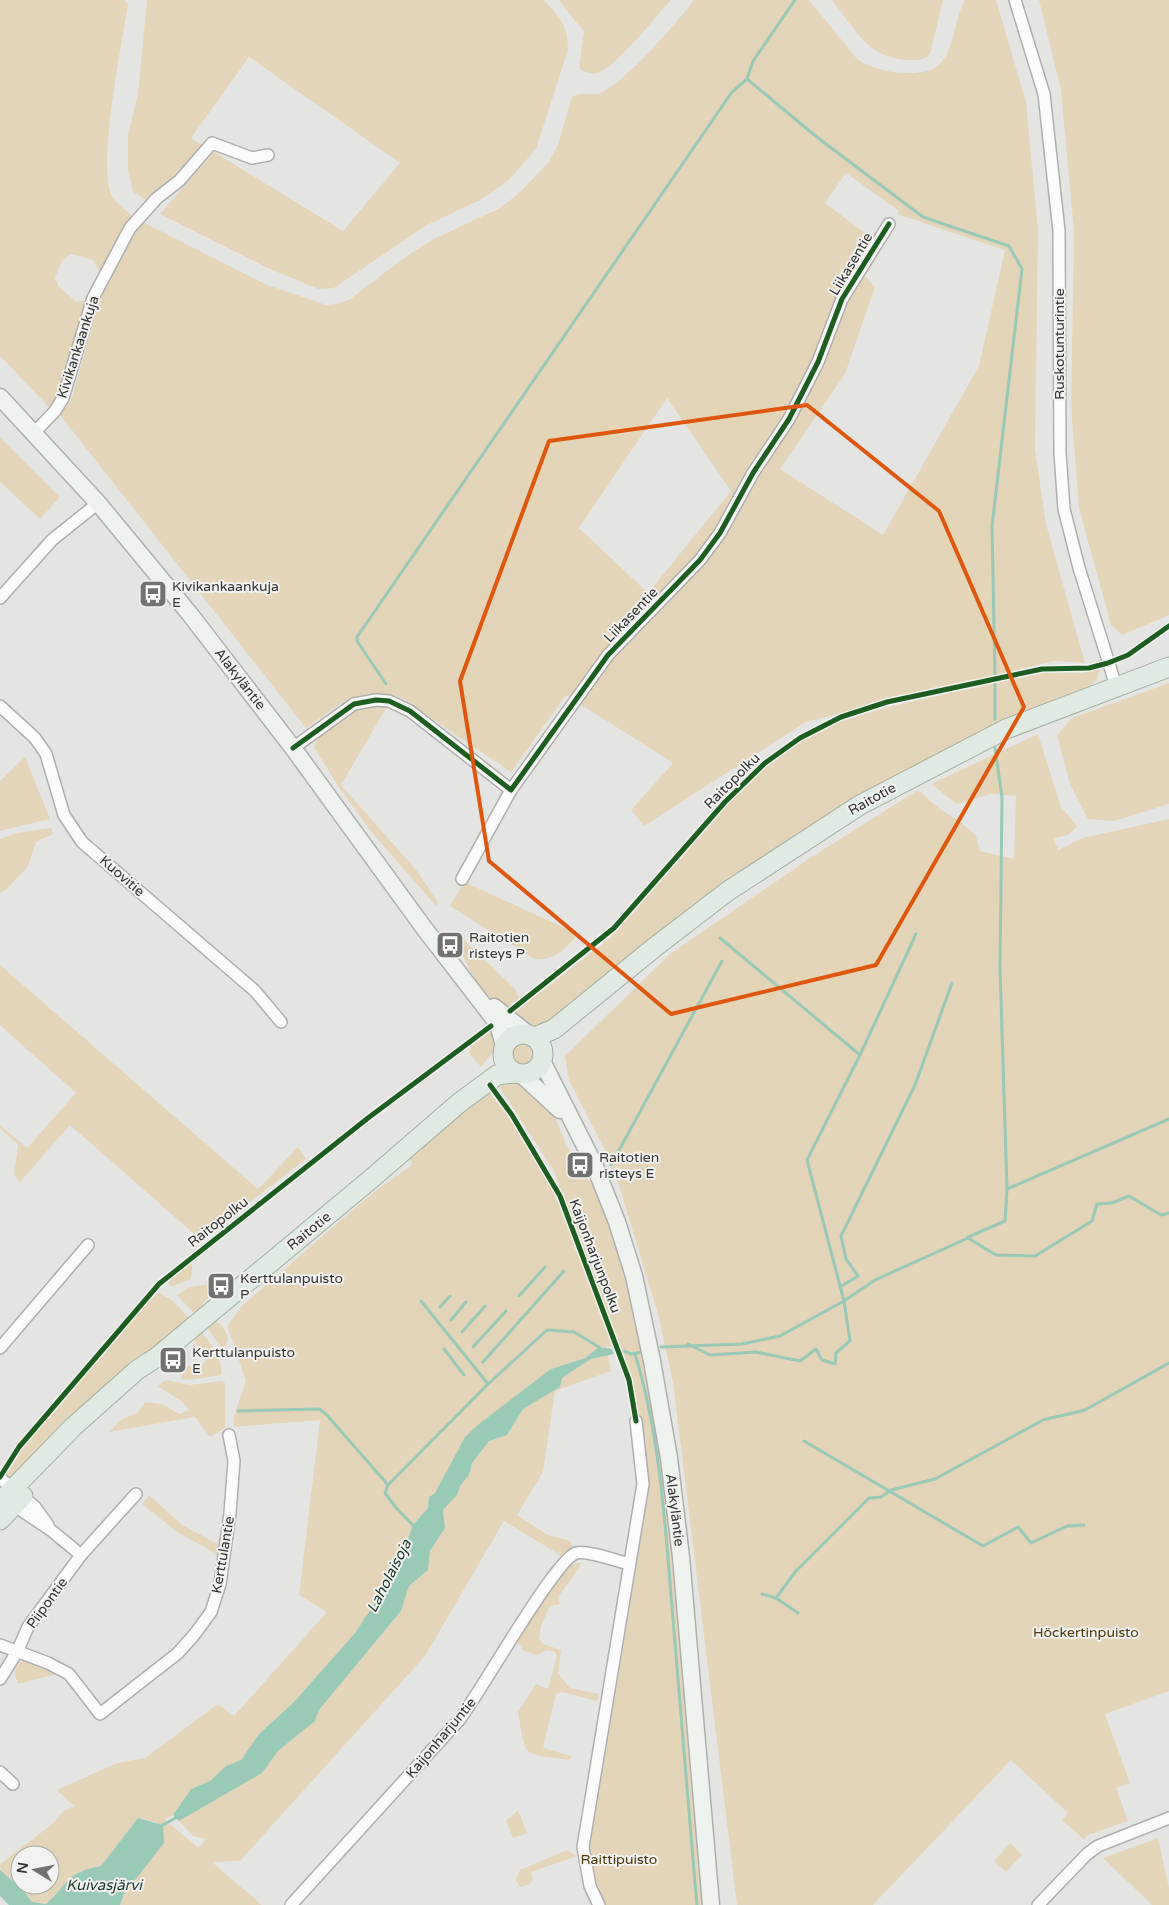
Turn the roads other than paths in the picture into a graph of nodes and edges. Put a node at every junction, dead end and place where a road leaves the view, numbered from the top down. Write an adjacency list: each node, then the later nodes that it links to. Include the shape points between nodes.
1 (1015, 0): 9 (street, Ruskotunturintie, via 1044,94 1059,231 1060,453 1064,509)
2 (268, 155): 5 (street, Kivikankaankuja, via 252,158 212,143 179,181 140,214 93,298 63,398)
3 (889, 224): 12 (street, Liikasentie, via 842,299 818,362 789,419 720,533 700,560 608,655)
4 (0, 397): 5 (main road, Alakyläntie)
5 (34, 433): 6 (main road, Alakyläntie)
6 (98, 503): 7 (street, via 52,540); 11 (main road, Alakyläntie, via 189,613)
7 (0, 598)
8 (1169, 667): 9 (main road, Raitotie)
9 (1116, 686): 15 (main road, Raitotie, via 1006,729 860,805 728,891)
10 (0, 706): 16 (street, Kuovitie, via 36,738 46,754 64,815 82,842 255,991)
11 (293, 748): 12 (street, via 354,704 389,701 410,710); 14 (main road, Alakyläntie)
12 (510, 790): 13 (street, Liikasentie)
13 (462, 878)
14 (462, 976): 17 (main road, Alakyläntie, via 505,1018); 18 (main road, Alakyläntie, via 498,1024)
15 (606, 986): 17 (main road, Raitotie, via 554,1029); 19 (main road, Raitotie)
16 (281, 1022)
17 (532, 1036): 18 (main road, via 514,1036); 19 (main road, via 540,1042)
18 (504, 1049): 20 (main road, via 506,1064); 21 (main road, Raitotie)
19 (543, 1058): 20 (main road, via 534,1071); 22 (main road, Alakyläntie)
20 (519, 1074): 21 (main road, Raitotie, via 497,1075); 22 (main road, Alakyläntie, via 550,1099)
21 (459, 1103): 28 (main road, Raitotie, via 157,1357 141,1377)
22 (576, 1128): 40 (main road, Alakyläntie, via 605,1188 629,1257 656,1384 681,1557)
23 (88, 1246): 24 (street)
24 (0, 1348)
25 (636, 1421): 31 (street, via 643,1484)
26 (229, 1435): 33 (street, Kerttulantie, via 234,1461 220,1584 211,1612 178,1653 100,1714 69,1674)
27 (136, 1494): 30 (street, Piipontie)
28 (8, 1495): 29 (main road, Raitotie); 30 (street, via 35,1507 52,1531)
29 (0, 1520)
30 (81, 1555): 33 (street, Piipontie, via 28,1627)
31 (629, 1564): 38 (street, Kaijonharjuntie, via 582,1553 570,1558 544,1590 460,1719); 39 (street, via 583,1847 590,1886)
32 (0, 1645): 33 (street)
33 (18, 1652): 34 (street, Piipontie)
34 (0, 1679)
35 (0, 1772): 36 (street)
36 (13, 1784)
37 (1169, 1818): 41 (street, via 1098,1846)
38 (291, 1905)
39 (600, 1905)
40 (711, 1905)
41 (1038, 1905)

